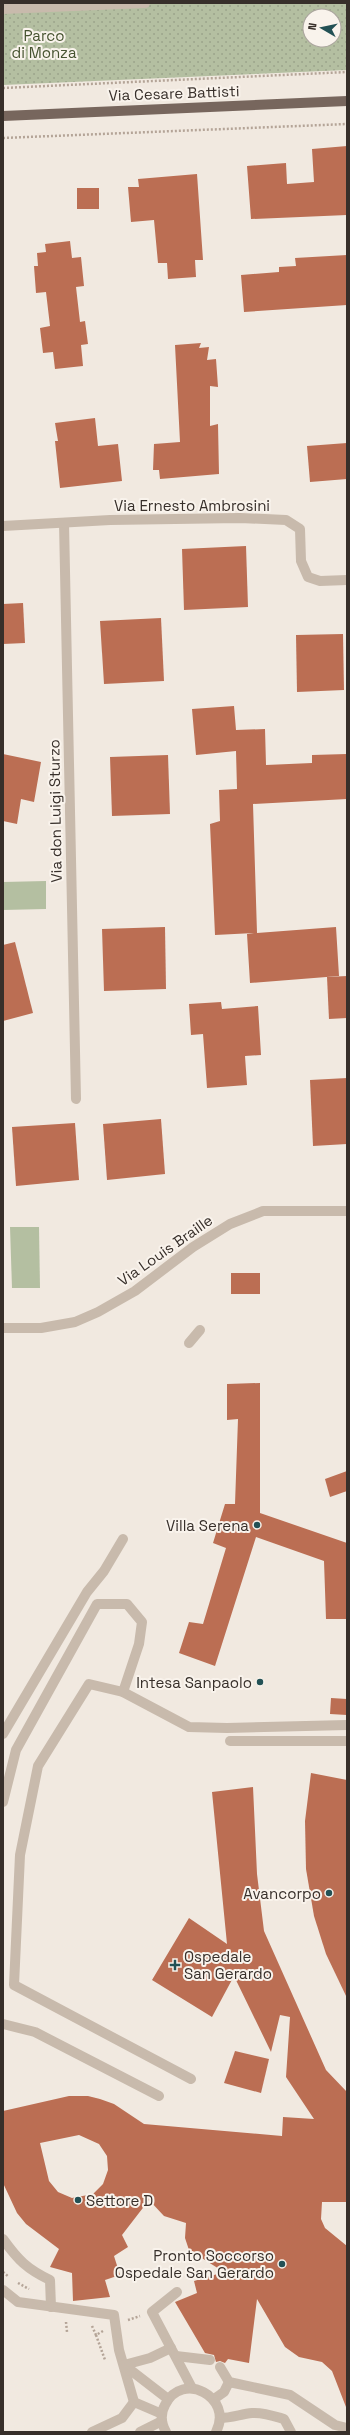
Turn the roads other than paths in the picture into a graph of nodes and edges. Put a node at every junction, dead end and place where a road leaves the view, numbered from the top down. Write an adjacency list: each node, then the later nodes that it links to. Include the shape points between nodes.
1 (145, 3): 2 (street)
2 (3, 9)
3 (347, 101): 4 (main road, Via Cesare Battisti)
4 (3, 116)
5 (64, 523): 6 (street); 7 (street, Via Ernesto Ambrosini, via 240,518 286,520 300,529 301,561 308,577 320,581); 8 (street, Via don Luigi Sturzo)
6 (3, 526)
7 (347, 580)
8 (76, 1099)
9 (347, 1210): 10 (street, Via Louis Braille, via 262,1210 230,1224 193,1247 135,1291 98,1312 75,1322 41,1328)
10 (3, 1328)
11 (200, 1330): 12 (street)
12 (189, 1343)
13 (123, 1539): 16 (street, via 104,1571 87,1592)
14 (123, 1692): 15 (street, via 189,1727); 19 (street, via 139,1644 142,1622 127,1604 97,1604 16,1750); 21 (street, via 89,1684 38,1766 20,1855 14,1985)
15 (347, 1725)
16 (3, 1734)
17 (230, 1741): 18 (street)
18 (347, 1741)
19 (3, 1802)
20 (3, 2024): 22 (street, via 34,2032)
21 (191, 2079)
22 (159, 2096)
23 (3, 2239): 26 (street, via 17,2260 32,2272 50,2280)
24 (3, 2290): 26 (street, via 18,2302)
25 (177, 2292): 27 (street, via 152,2312)
26 (50, 2307): 29 (street, via 114,2315)
27 (174, 2352): 28 (street); 29 (street); 32 (street)
28 (210, 2360)
29 (124, 2365): 34 (street); 35 (street)
30 (220, 2367): 31 (street)
31 (230, 2382): 33 (street, via 224,2392); 38 (street, via 290,2395 336,2425)
32 (192, 2388): 33 (street); 34 (street, via 182,2389)
33 (214, 2399): 37 (street)
34 (168, 2400): 36 (street)
35 (134, 2402): 36 (street); 39 (street, via 122,2418)
36 (162, 2418): 40 (street); 41 (street)
37 (219, 2427): 42 (street, via 235,2418 252,2413 267,2414 284,2419)
38 (347, 2428)
39 (92, 2432)
40 (140, 2432)
41 (166, 2432)
42 (290, 2432)

